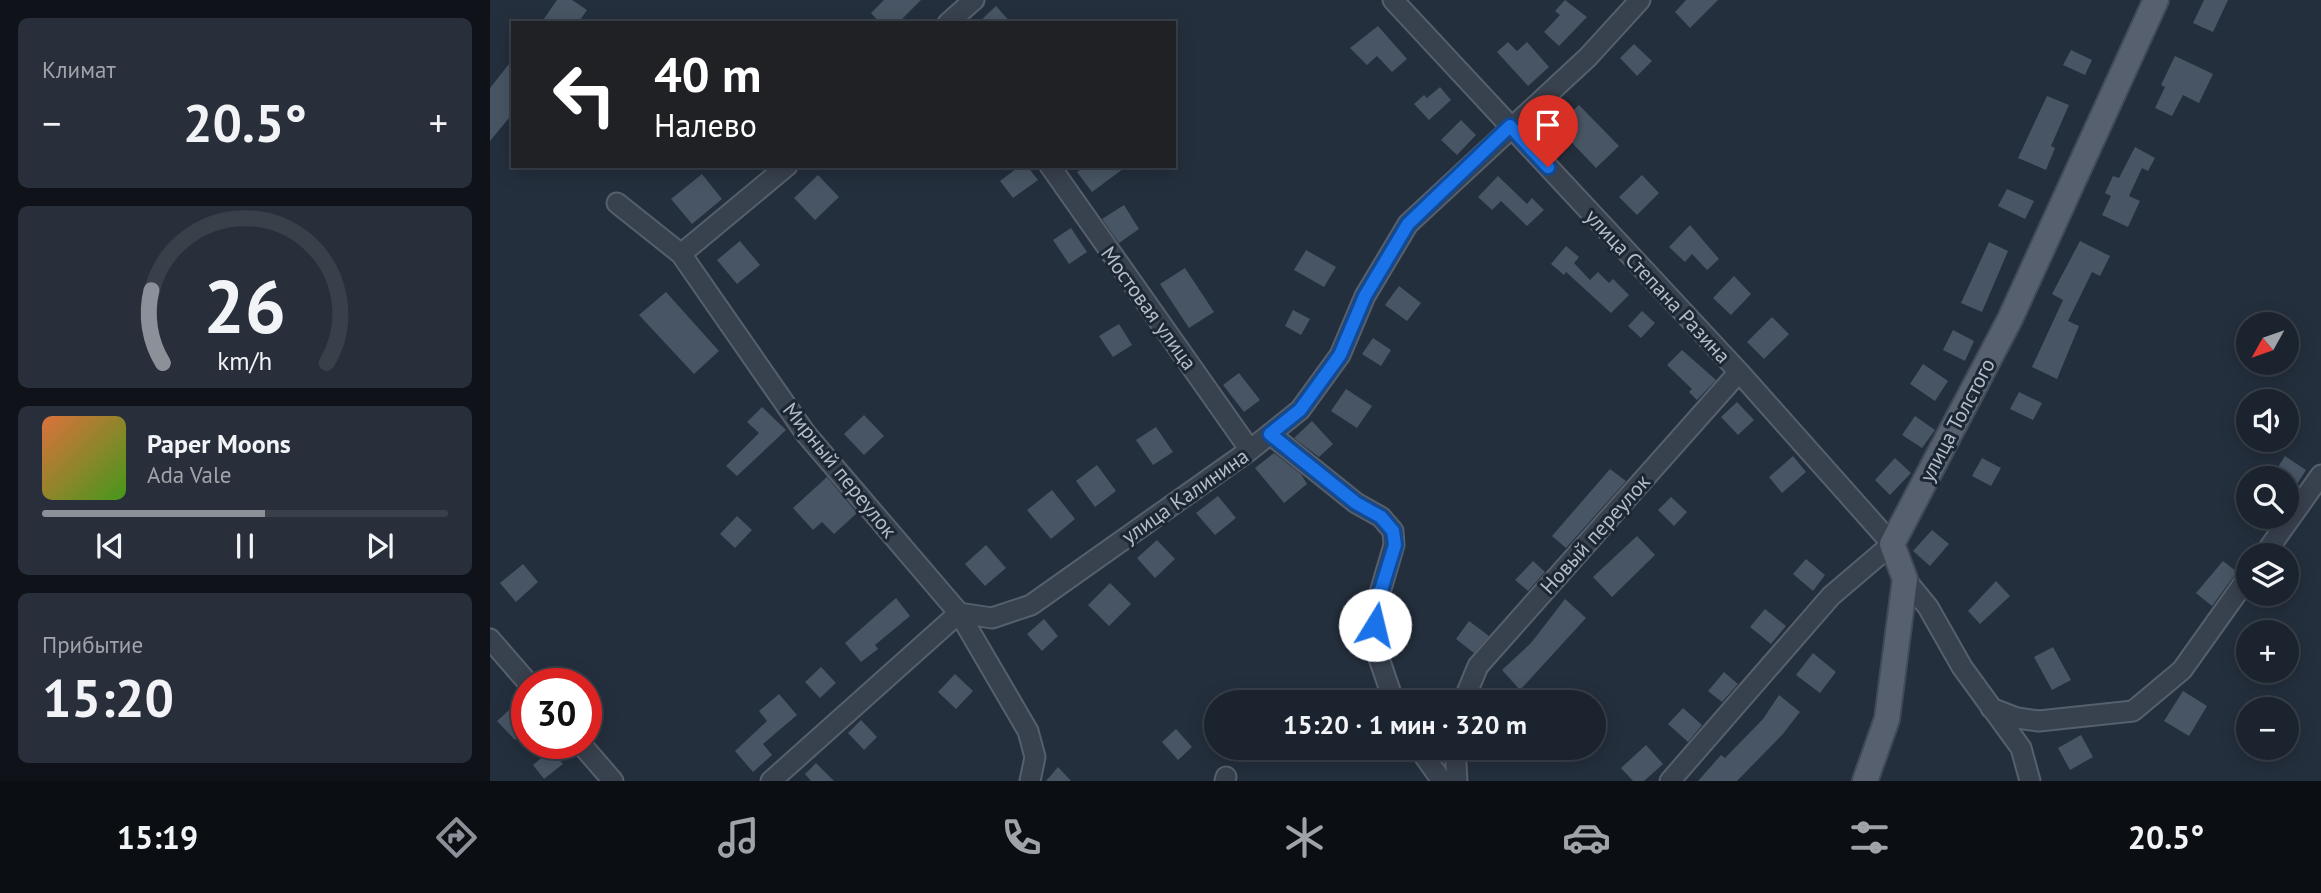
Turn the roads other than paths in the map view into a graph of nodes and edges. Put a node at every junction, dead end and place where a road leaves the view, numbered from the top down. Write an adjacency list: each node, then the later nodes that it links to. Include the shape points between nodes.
1 (974, 0): 5 (street)
2 (1393, 0): 6 (street, улица Степана Разина)
3 (1640, 0): 6 (street, улица Калинина, via 1588,57)
4 (2156, 0): 16 (main road, улица Толстого, via 2010,319)
5 (951, 21)
6 (1510, 126): 11 (street, улица Степана Разина); 12 (street, улица Калинина, via 1408,224 1365,296 1340,355 1300,410)
7 (785, 168): 10 (street)
8 (1050, 168): 13 (street, Мостовая улица)
9 (617, 203): 10 (street, Мирный переулок)
10 (681, 254): 19 (street, Мирный переулок, via 806,434)
11 (1739, 372): 16 (street, улица Степана Разина); 23 (street, Новый переулок, via 1478,666)
12 (1270, 434): 13 (street, улица Калинина); 22 (street, via 1356,503 1381,517 1393,531 1395,545 1376,606 1374,644)
13 (1251, 450): 19 (street, улица Калинина, via 1031,605 992,618)
14 (2321, 474): 15 (street)
15 (2272, 543)
16 (1892, 544): 17 (main road); 35 (street, улица Толстого, via 1831,596)
17 (1905, 579): 24 (street, via 1928,607); 36 (main road, via 1887,719)
18 (2236, 594): 25 (street, via 2182,670 2133,711)
19 (959, 613): 31 (street); 32 (street, Мирный переулок, via 1028,731 1035,757)
20 (490, 639): 21 (street)
21 (515, 668)
22 (1390, 690)
23 (1468, 690)
24 (1991, 708): 25 (street); 26 (street)
25 (2039, 721): 26 (street)
26 (2021, 748): 37 (street)
27 (594, 759): 30 (street)
28 (1427, 760): 33 (street)
29 (1456, 760): 34 (street)
30 (613, 781)
31 (771, 781)
32 (1030, 781)
33 (1442, 781)
34 (1457, 781)
35 (1670, 781)
36 (1865, 781)
37 (2030, 781)

